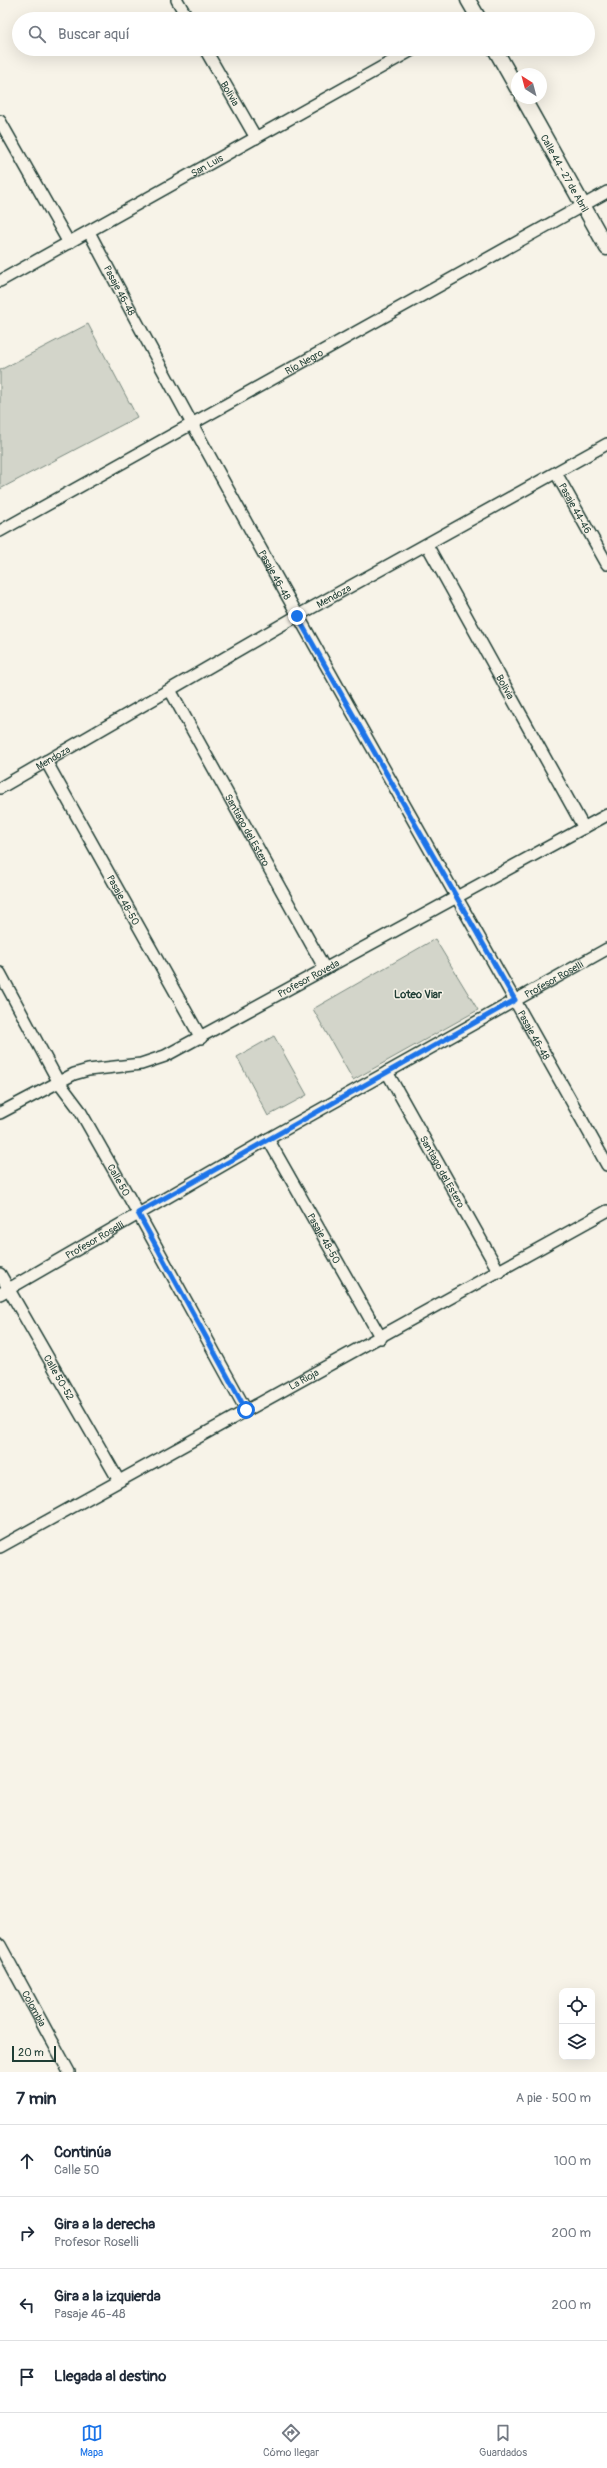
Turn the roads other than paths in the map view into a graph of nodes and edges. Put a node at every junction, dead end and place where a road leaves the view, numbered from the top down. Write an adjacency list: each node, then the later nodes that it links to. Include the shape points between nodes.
1 (177, 0): 3 (street)
2 (468, 0): 4 (street)
3 (184, 12)
4 (472, 12)
5 (209, 56): 11 (street, Bolivia)
6 (402, 56): 11 (street, San Luis)
7 (499, 56): 8 (street)
8 (511, 77)
9 (526, 104): 13 (street, Calle 44 - 27 de Abril)
10 (0, 121): 15 (street)
11 (256, 138): 14 (street, San Luis)
12 (607, 192): 13 (street, Río Negro)
13 (583, 205): 16 (street, Calle 44 - 27 de Abril); 18 (street, Río Negro)
14 (89, 232): 15 (street, San Luis); 18 (street, Pasaje 46-48)
15 (69, 243): 17 (street, San Luis)
16 (607, 248)
17 (0, 282)
18 (191, 425): 21 (street, Río Negro); 24 (street, Pasaje 46-48)
19 (607, 444): 20 (street, Mendoza)
20 (556, 473): 22 (street, Mendoza); 23 (street, Pasaje 44-46)
21 (0, 531)
22 (428, 545): 24 (street, Mendoza); 29 (street, Bolivia)
23 (607, 564)
24 (297, 616): 25 (street, Mendoza); 30 (street, Pasaje 46-48)
25 (170, 690): 26 (street, Mendoza); 32 (street, Santiago del Estero)
26 (46, 761): 27 (street, Mendoza); 35 (street, Pasaje 48-50)
27 (0, 788)
28 (607, 815): 29 (street, Profesor Roveda)
29 (584, 828): 30 (street, Profesor Roveda)
30 (456, 899): 32 (street, Profesor Roveda); 34 (street, Pasaje 46-48)
31 (607, 949): 34 (street, Profesor Roselli)
32 (325, 969): 35 (street, Profesor Roveda)
33 (0, 973): 37 (street, Calle 50)
34 (515, 1000): 36 (street, Profesor Roselli); 40 (street, Pasaje 46-48)
35 (201, 1038): 37 (street, Profesor Roveda, via 165,1056 141,1064 88,1070)
36 (387, 1072): 39 (street, Profesor Roselli); 43 (street, Santiago del Estero)
37 (58, 1081): 38 (street, Profesor Roveda); 42 (street, Calle 50, via 79,1109)
38 (0, 1113)
39 (268, 1139): 42 (street, Profesor Roselli); 46 (street, Pasaje 48-50)
40 (607, 1165)
41 (607, 1211): 43 (street, La Rioja)
42 (138, 1213): 45 (street, Profesor Roselli); 47 (street, Calle 50)
43 (499, 1272): 46 (street, La Rioja)
44 (0, 1274): 45 (street, Calle 50-52)
45 (4, 1291): 48 (street, Calle 50-52)
46 (380, 1338): 47 (street, La Rioja)
47 (246, 1410): 48 (street, La Rioja)
48 (119, 1481): 49 (street, La Rioja)
49 (0, 1546)
50 (0, 1944): 51 (street, Colombia)
51 (69, 2072)

